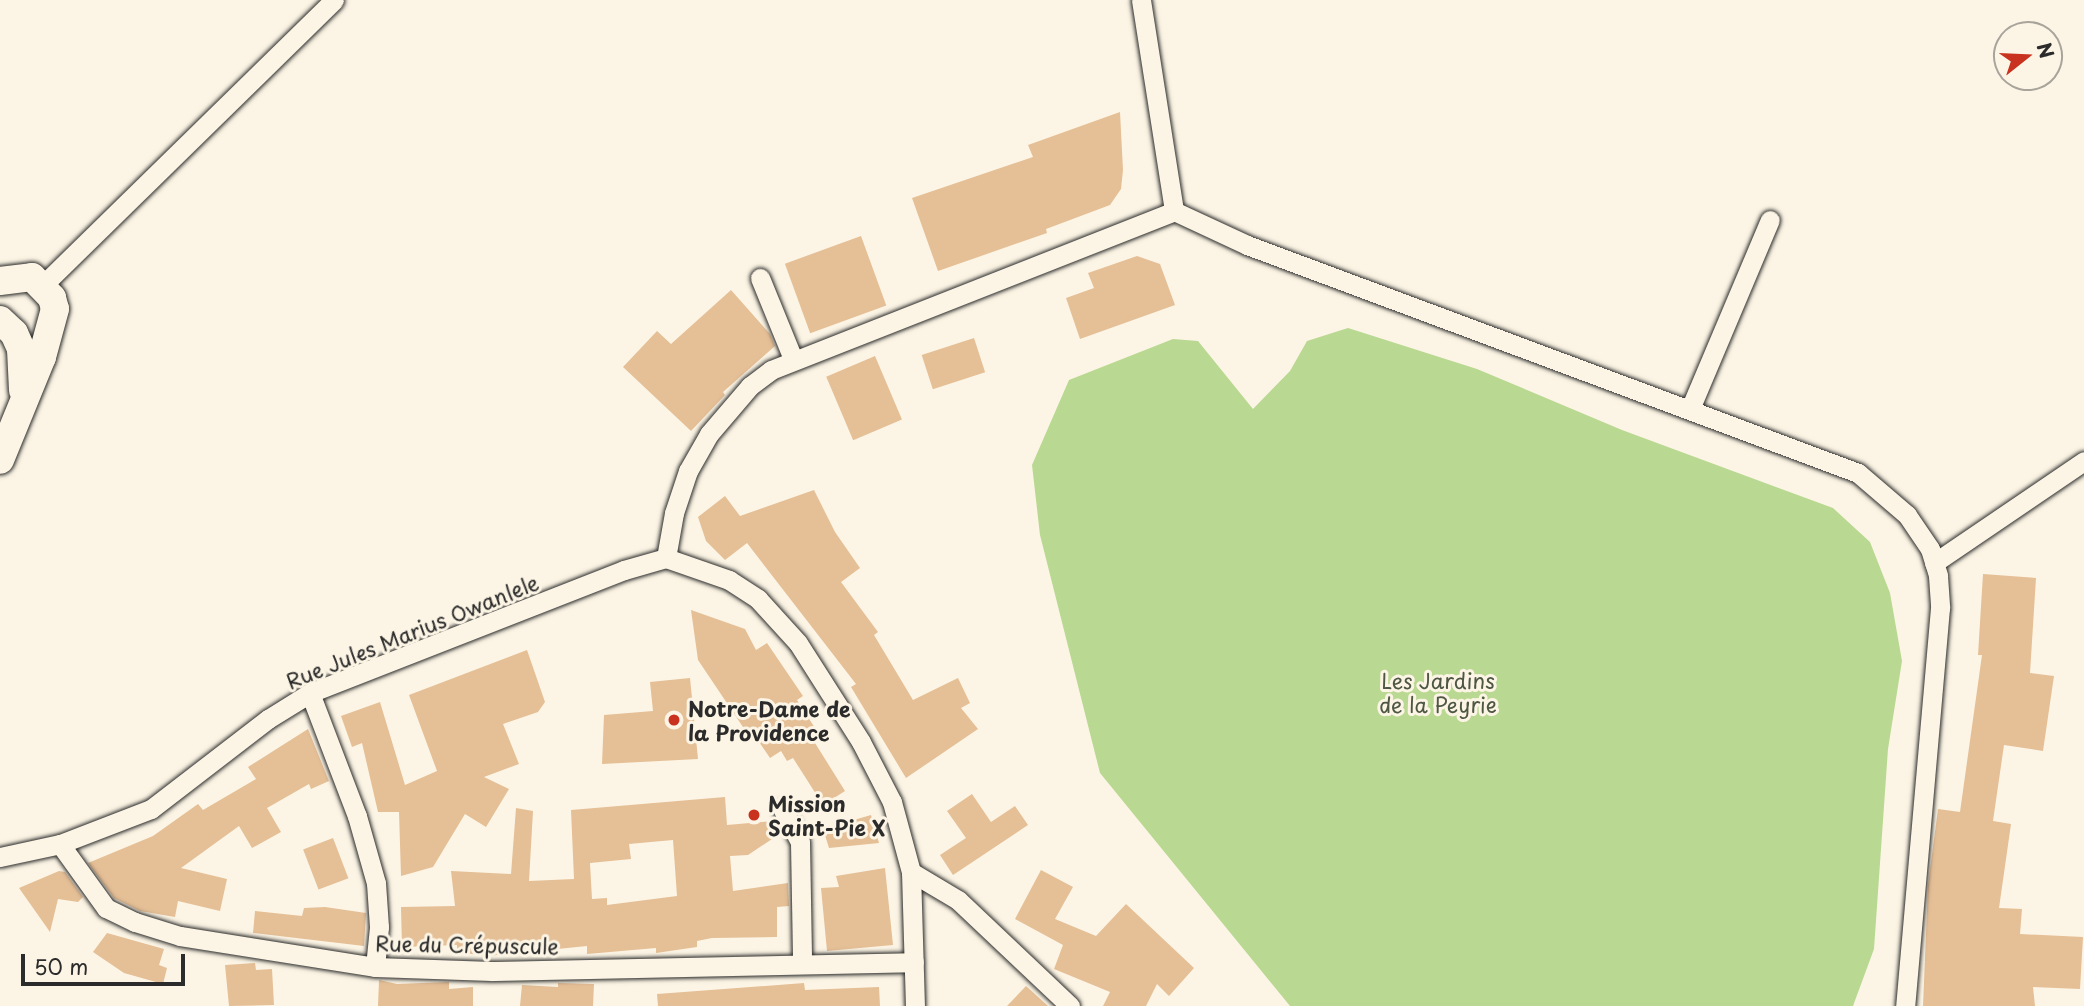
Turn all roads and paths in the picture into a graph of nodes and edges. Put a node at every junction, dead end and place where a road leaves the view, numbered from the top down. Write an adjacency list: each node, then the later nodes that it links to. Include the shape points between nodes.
1 (334, 0): 7 (street)
2 (1140, 0): 3 (street)
3 (1174, 211): 9 (street); 10 (street, via 1247,245)
4 (1770, 220): 10 (street)
5 (760, 278): 9 (street)
6 (0, 281): 7 (main road, via 32,277)
7 (43, 285): 11 (main road, via 55,309)
8 (0, 320): 11 (main road, via 14,333 21,349 25,379)
9 (793, 359): 14 (street, via 750,386 709,434 678,503)
10 (1690, 409): 15 (street, via 1858,472 1907,515)
11 (20, 413): 12 (main road)
12 (0, 460)
13 (2084, 460): 15 (street)
14 (666, 558): 16 (street, Rue Jules Marius Owanlele, via 624,570); 20 (street, via 729,580 758,599 799,643 877,771 892,802)
15 (1934, 563): 26 (street, via 1938,650)
16 (310, 694): 18 (street, Rue Jules Marius Owanlele, via 268,719 151,809); 23 (street, via 357,816 376,883 379,927)
17 (783, 810): 21 (street, via 800,842)
18 (60, 844): 19 (street, Rue Jules Marius Owanlele); 23 (street, Rue du Crépuscule, via 106,908 135,922 180,936)
19 (0, 857)
20 (911, 872): 22 (street); 25 (street, via 958,900)
21 (802, 962): 22 (street, Rue du Crépuscule); 23 (street, Rue du Crépuscule, via 492,971)
22 (914, 962): 24 (street)
23 (375, 967)
24 (915, 1006)
25 (1069, 1006)
26 (1905, 1006)

